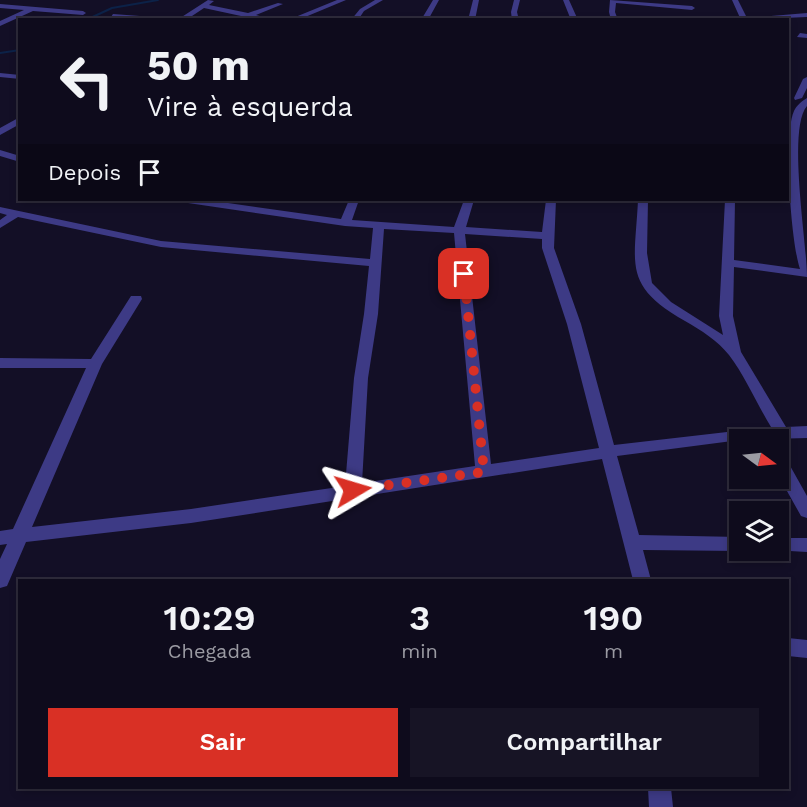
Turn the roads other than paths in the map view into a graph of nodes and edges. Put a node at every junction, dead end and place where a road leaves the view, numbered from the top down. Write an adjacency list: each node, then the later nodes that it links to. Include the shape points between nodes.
1 (212, 0): 15 (street)
2 (342, 0): 25 (street)
3 (436, 0): 27 (street)
4 (476, 0): 28 (street)
5 (517, 0): 29 (street)
6 (566, 0): 30 (street)
7 (695, 0): 12 (street, via 691,12)
8 (735, 0): 32 (street)
9 (613, 1): 12 (street); 31 (street)
10 (364, 2): 11 (street)
11 (377, 2): 26 (street)
12 (656, 2)
13 (280, 4): 18 (street)
14 (0, 6): 16 (street)
15 (202, 6): 18 (street); 22 (street)
16 (32, 9): 17 (street); 34 (street)
17 (83, 13)
18 (249, 14): 23 (street); 24 (street)
19 (807, 15): 33 (street)
20 (114, 17): 21 (street)
21 (132, 18)
22 (183, 18)
23 (238, 18)
24 (264, 18)
25 (296, 18)
26 (356, 18)
27 (425, 18)
28 (472, 18)
29 (516, 18)
30 (574, 18)
31 (614, 18)
32 (743, 18)
33 (769, 18)
34 (9, 20): 35 (street); 36 (street)
35 (18, 22)
36 (0, 24)
37 (0, 75): 38 (street)
38 (18, 77)
39 (807, 79): 41 (street)
40 (789, 94): 41 (street)
41 (804, 100): 45 (street, via 795,122)
42 (17, 124): 43 (street)
43 (0, 132)
44 (0, 153): 46 (street)
45 (794, 155): 47 (street); 63 (street, via 798,237)
46 (18, 158)
47 (807, 158)
48 (195, 201): 56 (street)
49 (354, 201): 56 (street)
50 (469, 201): 59 (street)
51 (551, 201): 60 (street)
52 (643, 201): 65 (street, via 641,256 650,290)
53 (730, 201): 62 (street)
54 (0, 210): 55 (street)
55 (16, 213): 57 (street); 61 (street, via 161,244)
56 (345, 223): 58 (street)
57 (0, 225)
58 (379, 225): 59 (street); 61 (street)
59 (459, 230): 60 (street); 73 (street)
60 (547, 236): 72 (street)
61 (377, 263): 75 (street, via 361,378)
62 (729, 263): 63 (street); 65 (street, via 726,316)
63 (807, 273)
64 (136, 299): 67 (street)
65 (734, 352): 68 (street)
66 (0, 363): 67 (street)
67 (95, 364): 77 (street)
68 (768, 429)
69 (807, 432): 70 (street)
70 (789, 434)
71 (729, 439): 72 (street)
72 (609, 452): 73 (street); 79 (street)
73 (484, 472): 75 (street)
74 (789, 479): 76 (street)
75 (353, 490): 77 (street, via 191,516)
76 (807, 511)
77 (21, 536): 78 (street); 84 (street)
78 (0, 538)
79 (633, 542): 80 (street); 83 (street)
80 (729, 544)
81 (789, 545): 82 (street)
82 (807, 545)
83 (642, 579)
84 (0, 580)
85 (789, 646): 86 (street)
86 (807, 649)
87 (660, 789): 88 (street)
88 (661, 807)

